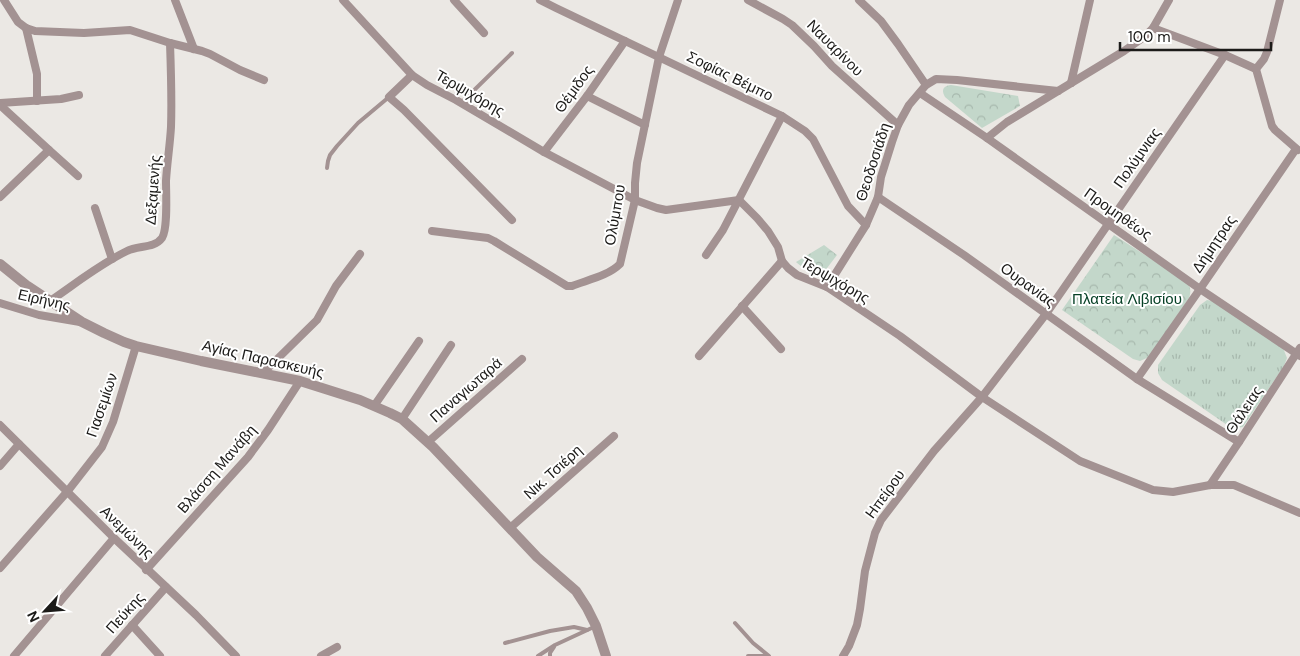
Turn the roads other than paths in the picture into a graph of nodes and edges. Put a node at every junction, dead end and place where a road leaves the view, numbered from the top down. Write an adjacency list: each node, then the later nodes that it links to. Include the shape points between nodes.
1 (4, 0): 12 (street, via 18,22)
2 (175, 0): 17 (street)
3 (344, 0): 22 (street, Τερψιχόρης)
4 (454, 0): 14 (street)
5 (540, 0): 15 (street, Σοφίας Βέμπο)
6 (678, 0): 20 (street, Ολύμπου)
7 (748, 0): 36 (street, Ναυαρίνου, via 792,25)
8 (859, 0): 25 (street, via 881,22)
9 (1090, 0): 24 (street)
10 (1169, 0): 13 (street)
11 (1280, 0): 21 (street, via 1267,52)
12 (26, 28): 16 (street, via 84,34 130,30); 31 (street, via 37,74)
13 (1153, 28): 19 (street); 24 (street, via 1124,51)
14 (484, 33)
15 (624, 41): 20 (street, Σοφίας Βέμπο); 29 (street, Θέμιδος)
16 (170, 43): 17 (street); 54 (street, Δεξαμενής, via 171,128 165,231 150,246 128,250)
17 (194, 48): 23 (street)
18 (512, 53): 32 (lane)
19 (1226, 55): 21 (street); 49 (street, Πολύμνιας)
20 (660, 57): 34 (street, Σοφίας Βέμπο); 35 (street, Ολύμπου)
21 (1256, 69): 39 (street, via 1272,126)
22 (412, 76): 30 (street); 32 (street, Τερψιχόρης)
23 (264, 80)
24 (1071, 82): 26 (street)
25 (926, 85): 26 (street, via 936,80 957,80); 27 (street, Θεοδοσιάδη)
26 (1058, 91): 37 (street)
27 (920, 93): 36 (street, Θεοδοσιάδη, via 908,105); 37 (street, Προμηθέως)
28 (79, 95): 31 (street)
29 (587, 96): 35 (street); 40 (street, Θέμιδος)
30 (389, 97): 41 (lane, via 337,146 330,155); 48 (street)
31 (37, 101): 33 (street)
32 (460, 103): 40 (street, Τερψιχόρης)
33 (0, 104): 38 (street)
34 (782, 116): 46 (street); 50 (street, Σοφίας Βέμπο, via 813,139 848,206)
35 (645, 125): 45 (street, Ολύμπου, via 634,183)
36 (898, 125): 44 (street, Θεοδοσιάδη)
37 (987, 138): 49 (street, Προμηθέως)
38 (49, 150): 42 (street); 43 (street)
39 (1298, 150): 58 (street, Δήμητρας)
40 (544, 152): 45 (street, Τερψιχόρης)
41 (327, 168)
42 (78, 176)
43 (0, 197)
44 (878, 197): 50 (street, Θεοδοσιάδη); 62 (street, Ουρανίας)
45 (635, 200): 46 (street, Τερψιχόρης, via 666,210); 51 (street, Ολύμπου, via 620,264 572,286 563,284 488,238)
46 (739, 200): 53 (street); 55 (street, Τερψιχόρης, via 774,239)
47 (95, 208): 54 (street)
48 (512, 220)
49 (1108, 224): 58 (street, Προμηθέως); 62 (street, Πολύμνιας)
50 (866, 225): 57 (street, Θεοδοσιάδη)
51 (432, 231)
52 (360, 254): 71 (street, via 336,286 317,320)
53 (706, 256)
54 (112, 259): 59 (street, Δεξαμενής)
55 (782, 260): 57 (street, Τερψιχόρης, via 797,274); 61 (street)
56 (0, 264): 59 (street, Αγίας Παρασκευής)
57 (827, 287): 74 (street, Τερψιχόρης)
58 (1200, 289): 68 (street, Προμηθέως); 72 (street, Δήμητρας)
59 (50, 301): 63 (street, Αγίας Παρασκευής)
60 (0, 303): 63 (street, Ειρήνης, via 39,315)
61 (742, 306): 67 (street); 69 (street)
62 (1046, 314): 72 (street, Ουρανίας); 74 (street, Πολύμνιας)
63 (82, 322): 66 (street, Αγίας Παρασκευής)
64 (419, 341): 75 (street)
65 (451, 345): 76 (street)
66 (136, 346): 71 (street, Αγίας Παρασκευής); 84 (street, Γιασεμίων, via 102,447)
67 (781, 349)
68 (1299, 352): 80 (street, Θάλειας)
69 (699, 356)
70 (522, 359): 79 (street, Παναγιωταρά)
71 (263, 373): 73 (street, Αγίας Παρασκευής)
72 (1138, 379): 80 (street, Ουρανίας)
73 (300, 381): 75 (street, Αγίας Παρασκευής); 89 (street, Βλάσση Μανάβη, via 248,457)
74 (982, 397): 83 (street, Τερψιχόρης, via 1080,461 1144,487 1173,492); 107 (street, Ηπείρου, via 934,450 878,525 857,625)
75 (374, 406): 76 (street, Αγίας Παρασκευής)
76 (402, 419): 79 (street, Αγίας Παρασκευής)
77 (0, 425): 81 (street, Ανεμώνης)
78 (614, 436): 86 (street, Νικ. Τσιέρη)
79 (428, 442): 86 (street, Αγίας Παρασκευής)
80 (1239, 442): 83 (street, Θάλειας)
81 (19, 444): 82 (street); 84 (street, Ανεμώνης)
82 (0, 466)
83 (1210, 485): 85 (street, Τερψιχόρης, via 1238,486)
84 (67, 492): 87 (street, Ανεμώνης); 88 (street, Γιασεμίων)
85 (1300, 512)
86 (510, 528): 93 (street, Αγίας Παρασκευής, via 576,591 587,608)
87 (114, 538): 89 (street, Ανεμώνης); 98 (street)
88 (0, 568)
89 (146, 570): 90 (street, Ανεμώνης)
90 (166, 587): 92 (street, Πεύκης); 97 (street, Ανεμώνης)
91 (735, 623): 106 (lane, via 752,643)
92 (132, 625): 99 (street, Πεύκης); 100 (street)
93 (591, 628): 94 (lane, via 550,631); 95 (lane); 104 (street, Αγίας Παρασκευής, via 604,646)
94 (505, 643)
95 (556, 645): 102 (lane); 103 (lane)
96 (337, 647): 101 (street)
97 (234, 655)
98 (14, 656)
99 (105, 656)
100 (160, 656)
101 (321, 656)
102 (538, 656)
103 (550, 656)
104 (606, 656)
105 (748, 656): 106 (lane)
106 (769, 656)
107 (843, 656)

